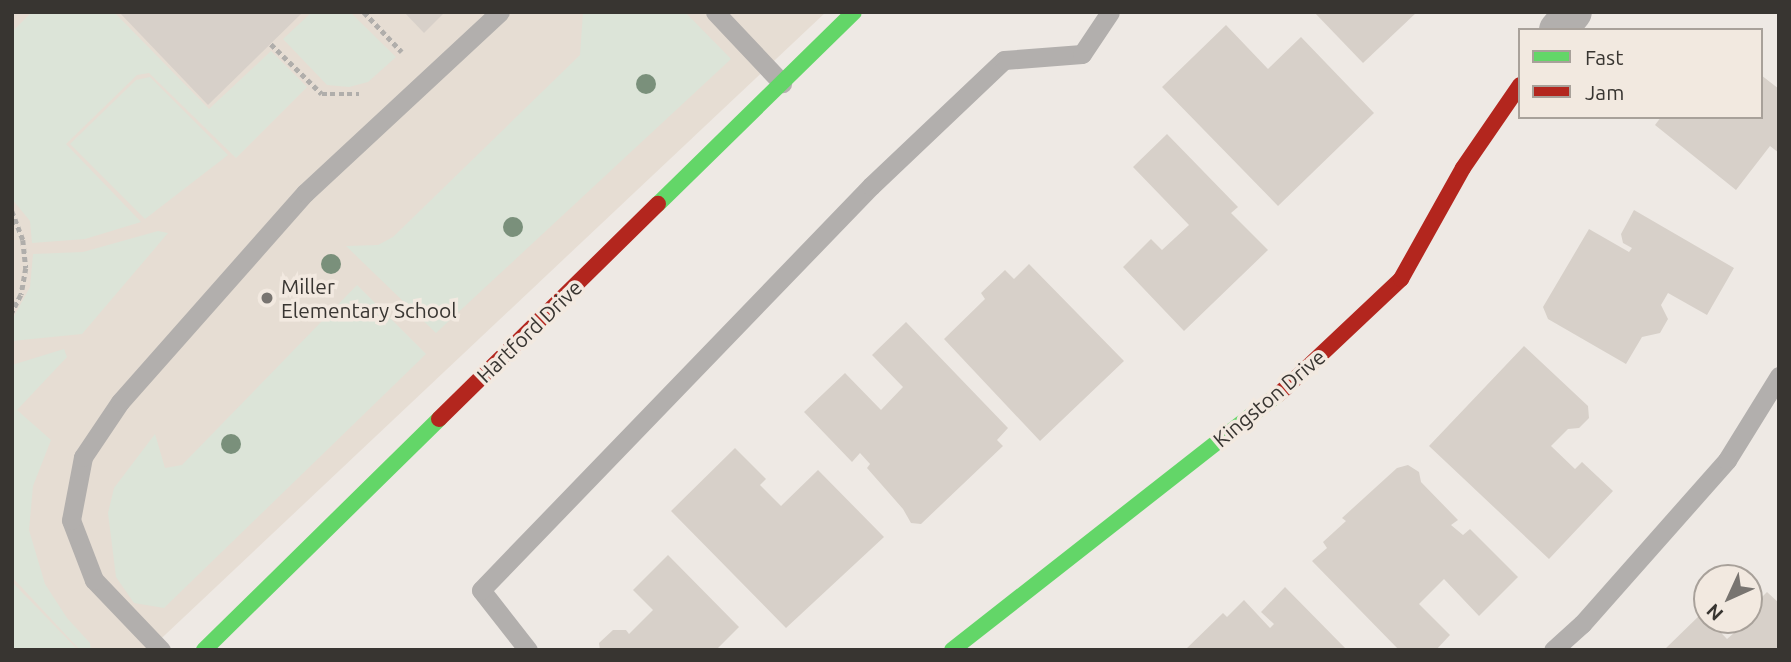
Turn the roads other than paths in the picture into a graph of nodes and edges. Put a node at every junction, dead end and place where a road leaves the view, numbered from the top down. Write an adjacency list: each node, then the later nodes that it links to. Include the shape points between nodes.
1 (500, 12): 10 (lane, via 305,193 120,402 83,457 71,520 94,580)
2 (715, 12): 7 (lane)
3 (854, 12): 7 (street, Hartford Drive)
4 (1110, 12): 12 (lane, via 1082,54 1004,60 871,186 481,590)
5 (1573, 12): 6 (street)
6 (1560, 28)
7 (782, 83): 11 (street, Hartford Drive)
8 (1518, 88): 13 (street, Kingston Drive, via 1463,168 1401,279 1295,382)
9 (1779, 376): 14 (lane, via 1727,460 1582,624)
10 (161, 650)
11 (204, 650)
12 (528, 650)
13 (952, 650)
14 (1553, 650)

